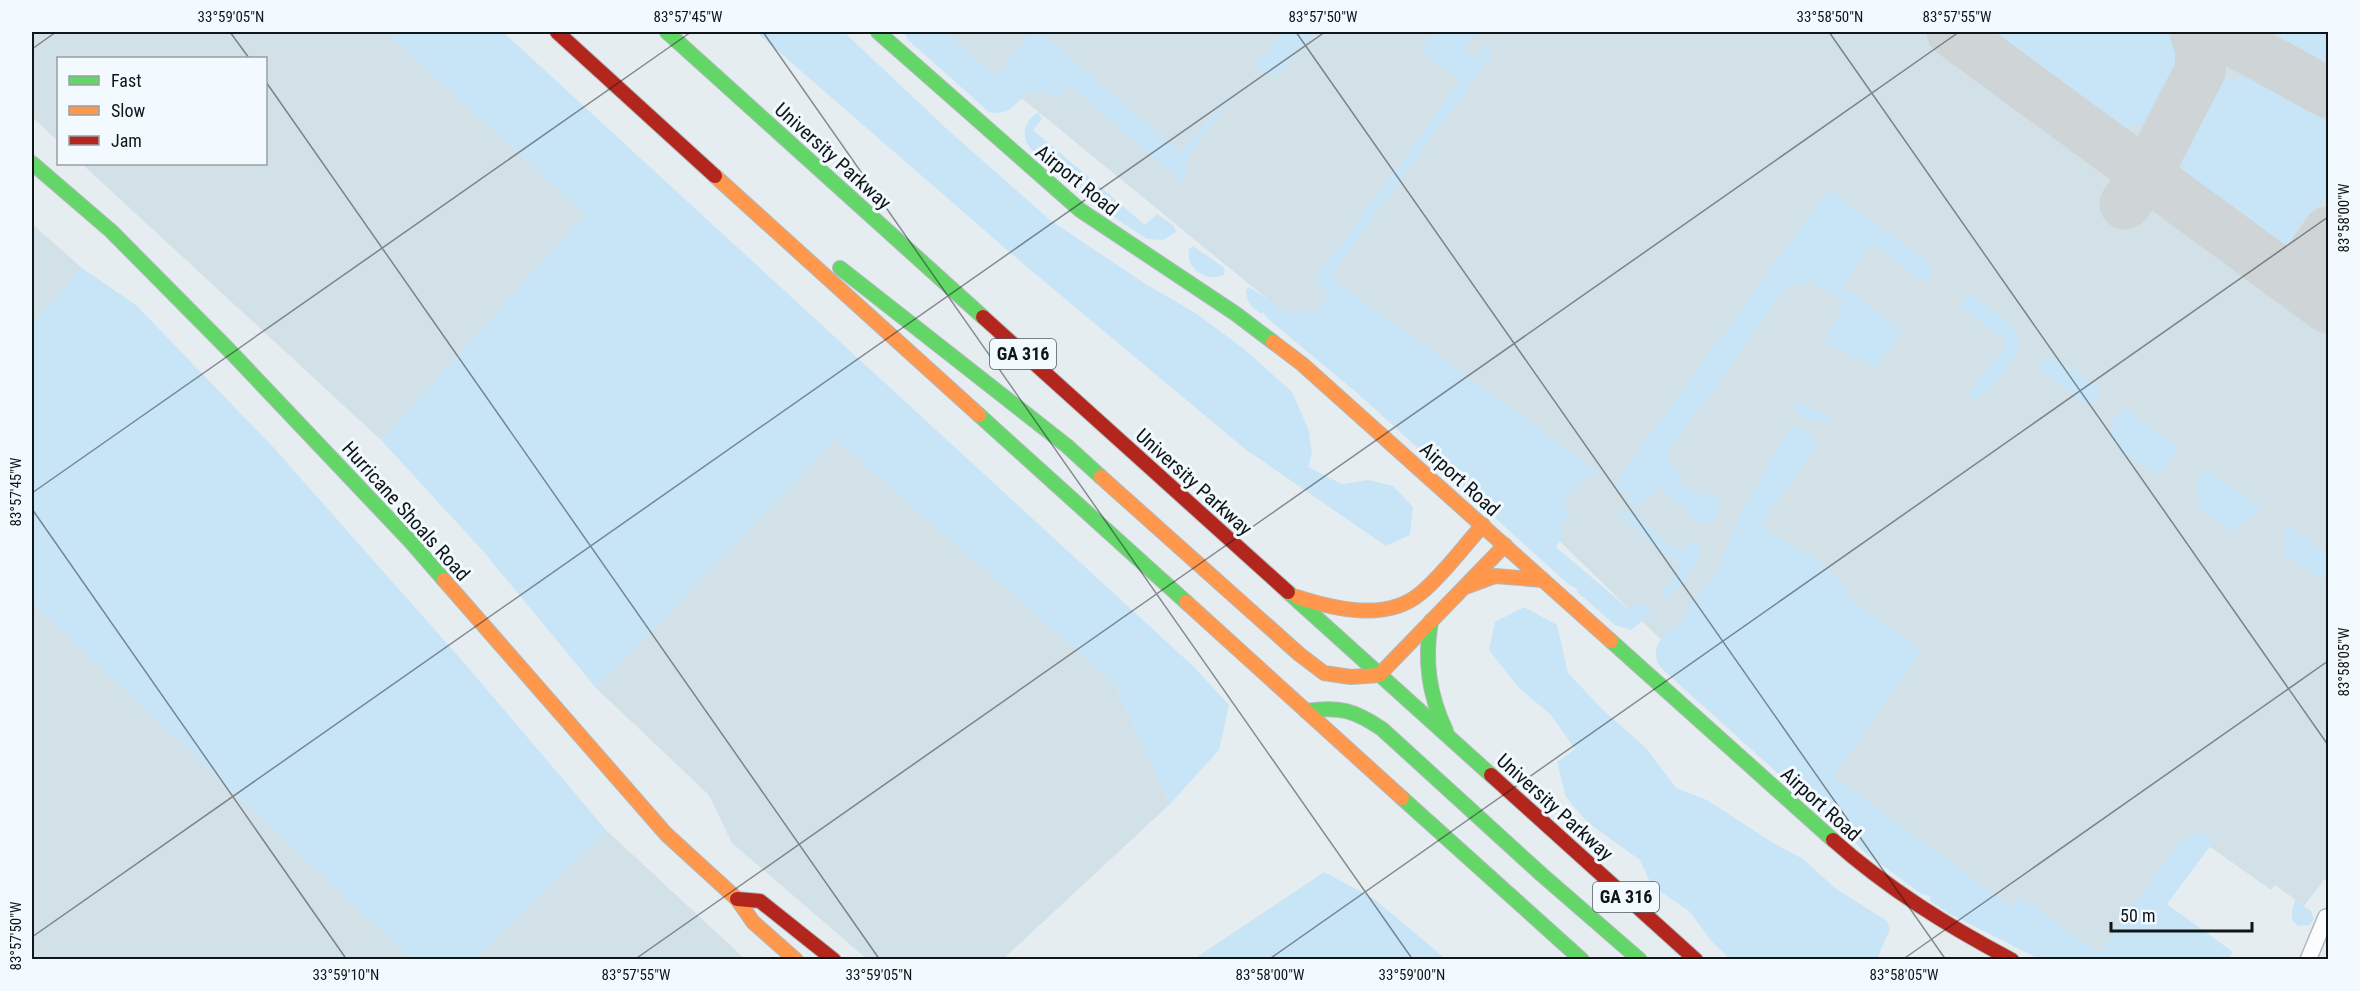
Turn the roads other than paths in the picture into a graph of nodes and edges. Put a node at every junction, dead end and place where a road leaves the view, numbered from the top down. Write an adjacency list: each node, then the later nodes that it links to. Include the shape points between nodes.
1 (556, 32): 5 (main road)
2 (668, 32): 10 (main road, University Parkway / GA 316)
3 (878, 32): 6 (main road, Airport Road, via 1080,210 1294,357)
4 (32, 163): 15 (main road, Hurricane Shoals Road, via 111,231 237,358 411,542 666,834)
5 (747, 206): 12 (main road, via 819,252 1067,446 1324,673 1351,677); 13 (main road)
6 (1483, 525): 7 (main road, Airport Road); 10 (main road, via 1408,602 1377,610 1341,610)
7 (1505, 545): 8 (main road, Airport Road); 9 (main road)
8 (1543, 580): 9 (main road, via 1495,576); 22 (main road, Airport Road, via 1899,896 1951,929)
9 (1464, 587): 11 (main road)
10 (1290, 595): 12 (main road, University Parkway / GA 316)
11 (1431, 621): 12 (main road); 14 (main road, via 1425,658 1427,678)
12 (1379, 675): 14 (main road, University Parkway / GA 316)
13 (1306, 711): 19 (main road); 20 (main road, via 1332,707 1358,712 1382,729)
14 (1451, 740): 21 (main road, University Parkway / GA 316)
15 (737, 899): 17 (main road, Hurricane Shoals Road, via 753,922); 18 (main road, Hurricane Shoals Road, via 760,901)
16 (2326, 917): 23 (street)
17 (796, 960)
18 (834, 960)
19 (1582, 960)
20 (1640, 960)
21 (1696, 960)
22 (2012, 960)
23 (2308, 960)

